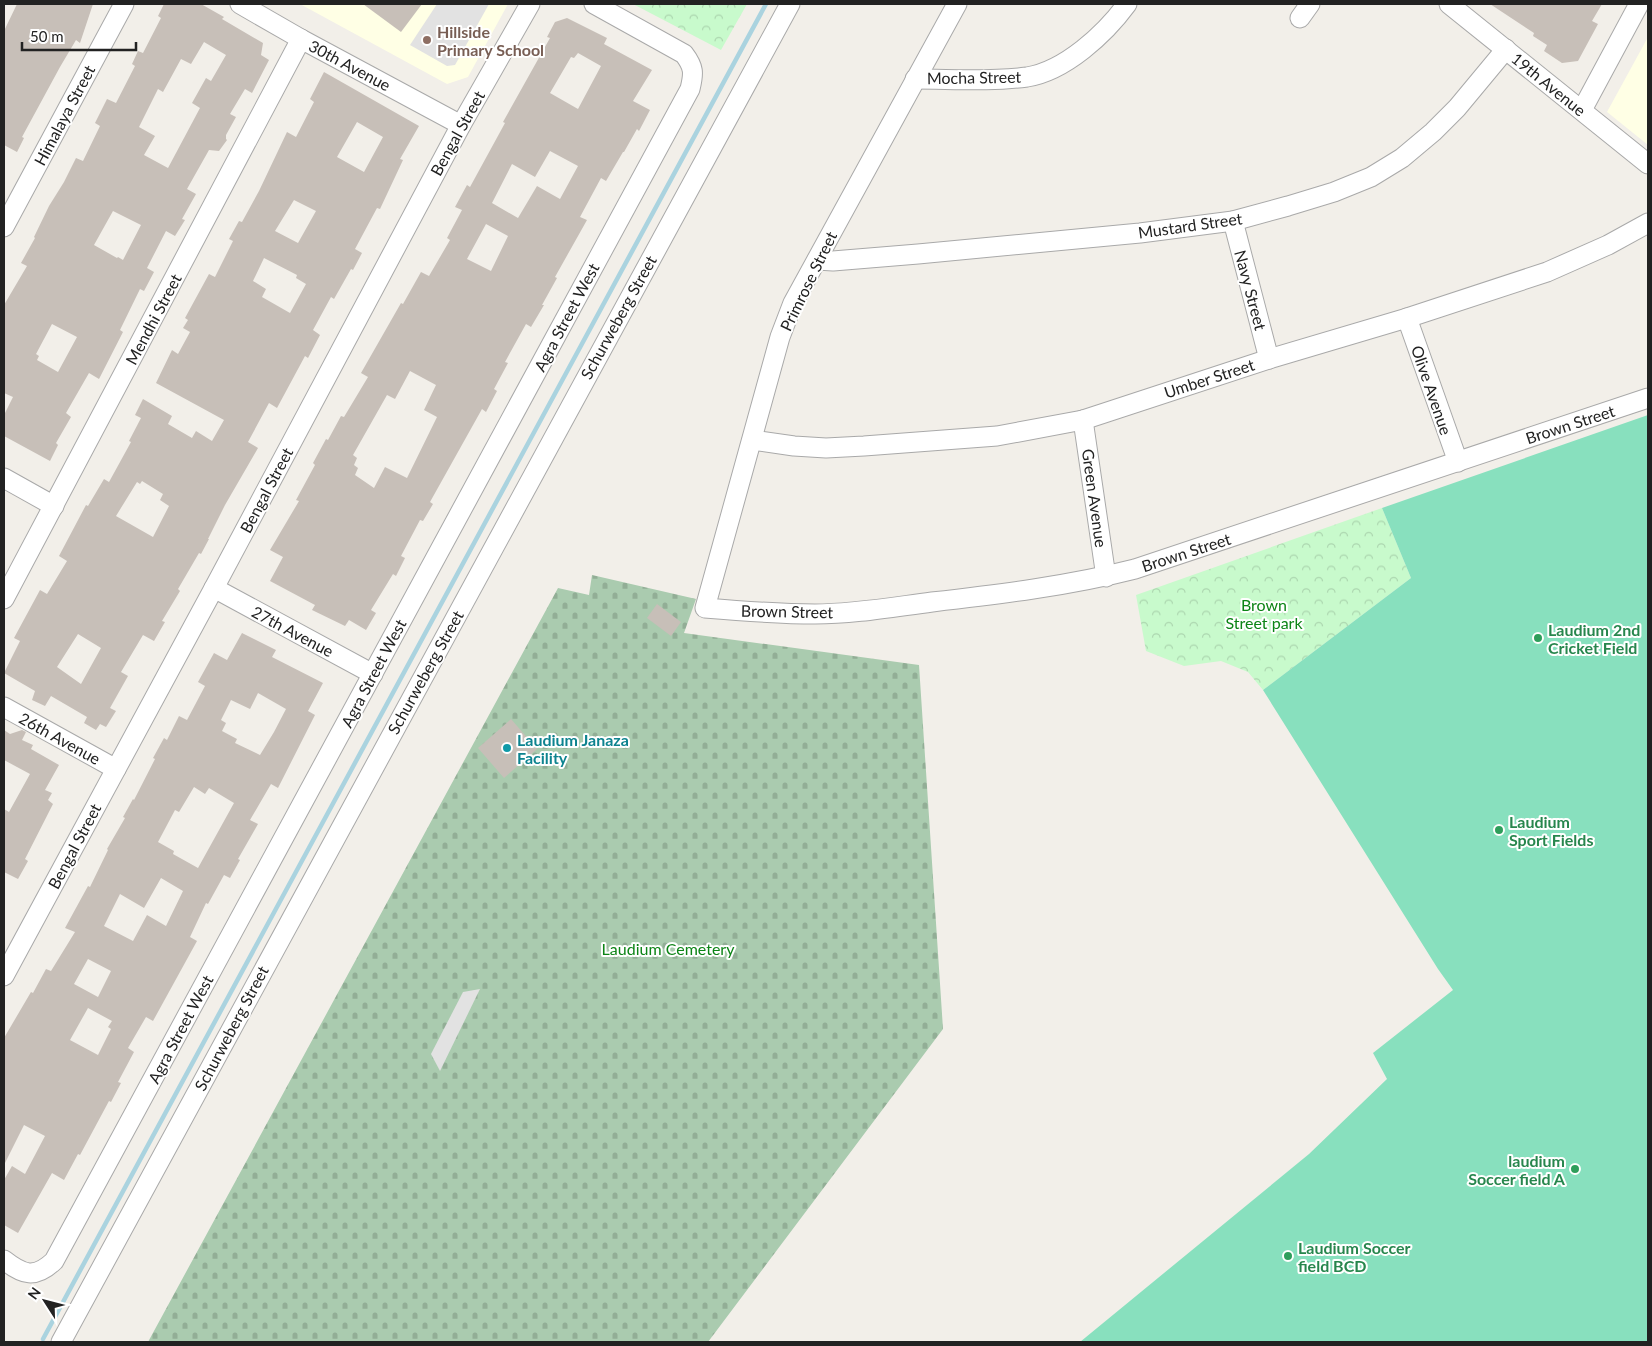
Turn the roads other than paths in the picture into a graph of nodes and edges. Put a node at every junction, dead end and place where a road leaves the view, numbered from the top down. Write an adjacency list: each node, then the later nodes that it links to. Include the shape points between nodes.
1 (124, 4): 18 (street, Himalaya Street)
2 (240, 4): 10 (street, 30th Avenue)
3 (530, 4): 14 (street, Bengal Street)
4 (594, 4): 32 (street, Agra Street West, via 684,54 691,63 693,77 690,89)
5 (790, 4): 37 (street, Schurweberg Street)
6 (957, 4): 12 (street, Primrose Street)
7 (1127, 4): 12 (street, Mocha Street, via 1091,43 1072,57 1028,77)
8 (1449, 4): 11 (street, 19th Avenue)
9 (1639, 4): 13 (street)
10 (301, 39): 14 (street, 30th Avenue); 27 (street, Mendhi Street)
11 (1506, 49): 13 (street, 19th Avenue); 16 (street, Mustard Street, via 1457,108 1402,158 1371,177 1334,192)
12 (915, 79): 19 (street, Primrose Street)
13 (1582, 110): 15 (street, 19th Avenue)
14 (461, 125): 29 (street, Bengal Street)
15 (1648, 164)
16 (1233, 221): 19 (street, Mustard Street, via 918,254); 21 (street, Navy Street)
17 (1648, 222): 20 (street, Umber Street, via 1547,272)
18 (4, 227)
19 (816, 260): 24 (street, Primrose Street, via 780,338)
20 (1407, 318): 21 (street, Umber Street); 25 (street, Olive Avenue)
21 (1269, 359): 23 (street, Umber Street)
22 (1648, 398): 25 (street, Brown Street)
23 (1083, 420): 24 (street, Umber Street, via 997,436 864,446 826,448); 28 (street, Green Avenue)
24 (752, 440): 31 (street, Primrose Street)
25 (1458, 462): 28 (street, Brown Street)
26 (4, 478): 27 (street)
27 (54, 506): 30 (street, Mendhi Street)
28 (1106, 576): 31 (street, Brown Street, via 1024,591 850,612 767,613)
29 (214, 588): 32 (street, 27th Avenue); 34 (street, Bengal Street)
30 (4, 599)
31 (704, 608)
32 (373, 674): 36 (street, Agra Street West, via 54,1261 46,1269 28,1274)
33 (4, 707): 34 (street, 26th Avenue)
34 (116, 769): 35 (street, Bengal Street)
35 (4, 976)
36 (4, 1260)
37 (61, 1342)

